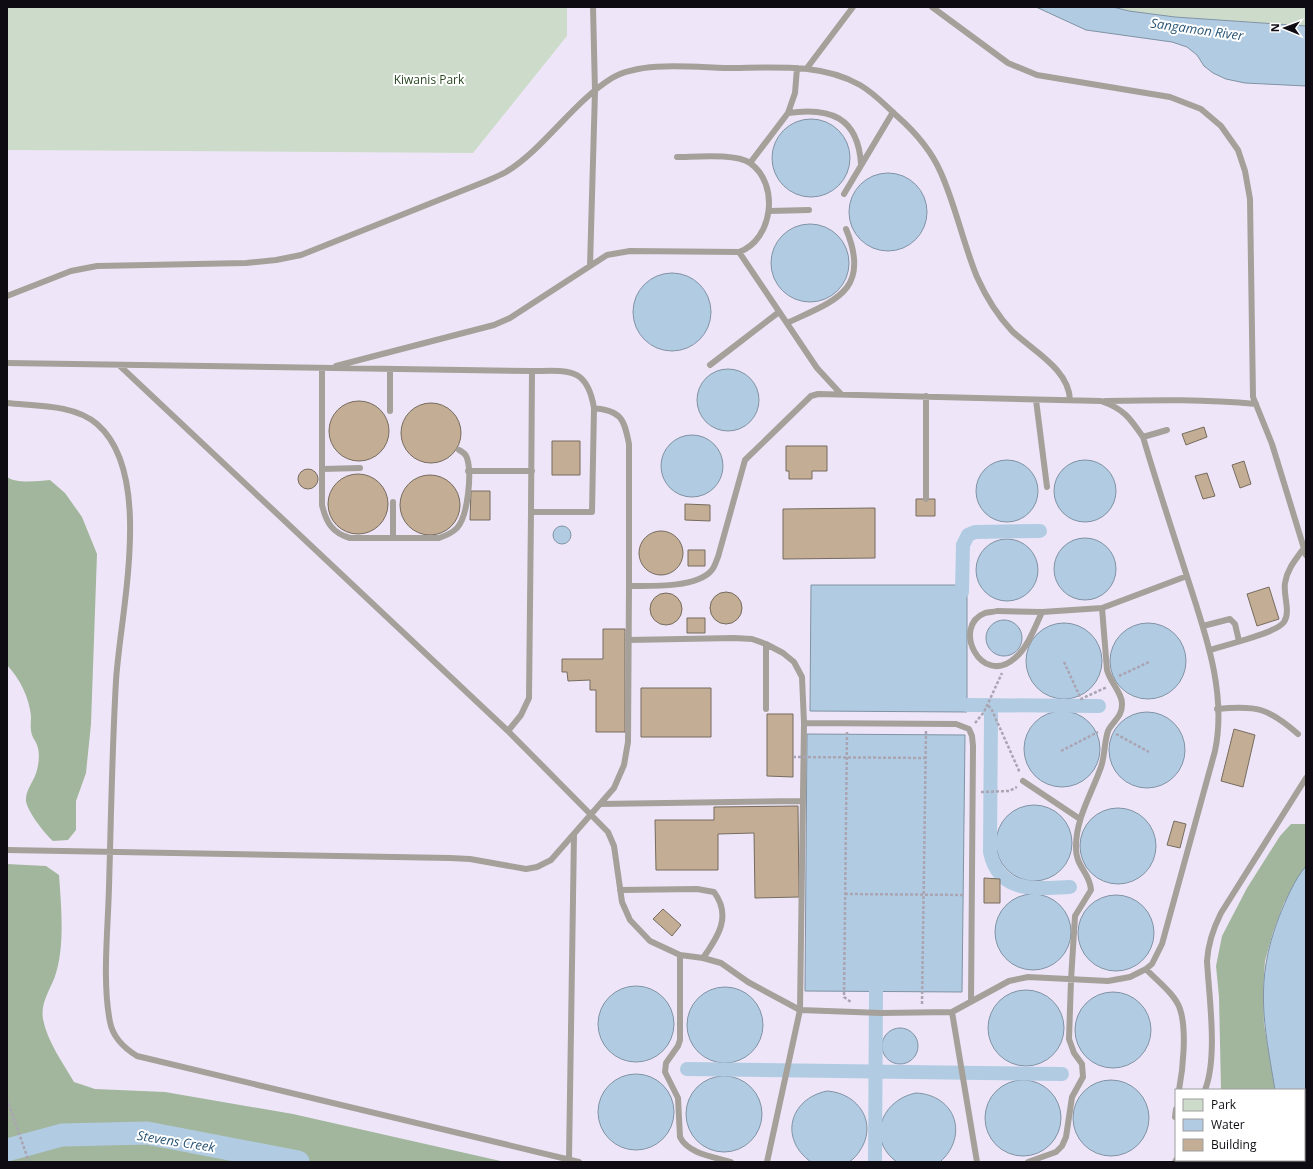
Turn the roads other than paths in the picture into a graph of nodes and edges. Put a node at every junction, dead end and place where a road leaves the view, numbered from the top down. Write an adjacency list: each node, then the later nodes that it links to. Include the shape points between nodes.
1 (593, 7): 6 (lane)
2 (853, 7): 5 (lane)
3 (932, 7): 34 (lane, via 1008,63 1037,75 1170,97 1201,109 1221,126 1238,150 1250,199 1252,383)
4 (797, 68): 5 (lane); 6 (lane, via 660,67 614,77); 8 (lane, via 795,93)
5 (807, 68): 7 (lane, via 860,85)
6 (595, 91): 17 (lane); 18 (lane, via 524,158 506,171 301,255 246,263 97,266 64,273)
7 (893, 112): 11 (lane); 31 (lane, via 925,147 940,171 987,298 1012,330 1058,371 1070,390)
8 (788, 113): 10 (lane); 11 (lane, via 820,112 833,114 843,120 857,139)
9 (677, 157): 10 (lane, via 730,157)
10 (750, 163): 14 (lane, via 766,189)
11 (862, 164): 12 (lane)
12 (844, 194)
13 (809, 210): 14 (lane)
14 (769, 211): 16 (lane, via 768,220 759,237 747,249)
15 (846, 229): 20 (lane, via 853,250 854,263 848,286 833,302)
16 (739, 252): 17 (lane, via 630,251 607,255); 19 (lane)
17 (590, 266): 25 (lane, via 510,318 494,325)
18 (7, 296)
19 (779, 312): 20 (lane); 23 (lane)
20 (787, 324): 28 (lane, via 817,368)
21 (7, 363): 22 (lane)
22 (119, 365): 24 (lane); 63 (lane)
23 (710, 365)
24 (322, 368): 25 (lane); 41 (lane)
25 (329, 368): 26 (lane)
26 (390, 369): 27 (lane); 36 (lane)
27 (532, 371): 35 (lane, via 563,371 575,374 585,380 591,391); 43 (lane)
28 (841, 394): 29 (lane); 52 (lane, via 811,396 745,460 718,557 711,571 699,579 681,583)
29 (926, 396): 30 (lane); 45 (lane)
30 (1036, 400): 31 (lane); 44 (lane)
31 (1070, 400): 32 (lane)
32 (1101, 401): 34 (lane, via 1172,399); 38 (lane, via 1118,407 1131,419)
33 (7, 403): 73 (lane, via 65,409 80,413 97,423 108,436 119,457 126,480 131,513 126,593 116,681)
34 (1256, 404): 49 (lane, via 1272,444)
35 (594, 408): 47 (lane, via 592,512); 52 (lane, via 611,410 619,417 628,439)
36 (390, 411)
37 (1167, 430): 38 (lane)
38 (1143, 437): 51 (lane)
39 (459, 450): 42 (lane, via 467,457)
40 (360, 468): 41 (lane)
41 (322, 469): 48 (lane, via 322,505 330,527 339,535 350,538)
42 (468, 471): 43 (lane); 48 (lane, via 468,504 458,528 439,538)
43 (532, 471): 47 (lane)
44 (1047, 486)
45 (926, 499)
46 (393, 502): 48 (lane)
47 (531, 512): 63 (lane, via 529,698 521,715)
48 (393, 538)
49 (1304, 548): 50 (lane); 57 (lane, via 1288,572 1285,583 1285,622 1274,630)
50 (1306, 555)
51 (1187, 576): 53 (lane); 55 (lane)
52 (629, 586): 56 (lane)
53 (1102, 608): 54 (lane); 70 (lane, via 1106,670 1121,696 1122,710 1109,730 1101,766)
54 (1042, 612): 54 (lane, via 985,613 976,619 972,628 972,649 985,663 994,665 1014,659 1022,650)
55 (1203, 626): 57 (lane, via 1230,619 1235,624); 59 (lane)
56 (628, 640): 58 (lane, via 734,638 752,639); 68 (lane, via 628,742 624,765 614,788)
57 (1239, 641): 59 (lane)
58 (766, 644): 60 (lane); 62 (lane, via 784,653 794,662 802,677)
59 (1210, 650): 61 (lane)
60 (766, 709)
61 (1217, 709): 64 (lane, via 1258,708 1270,713); 77 (lane, via 1215,751 1162,944 1152,964)
62 (804, 723): 67 (lane); 79 (lane, via 956,724 969,729 973,746)
63 (508, 731): 69 (lane)
64 (1298, 734)
65 (1306, 778): 83 (lane, via 1221,913 1208,945 1212,1062)
66 (1025, 782): 70 (lane)
67 (803, 801): 68 (lane); 80 (lane)
68 (600, 804): 69 (lane)
69 (591, 814): 71 (lane); 74 (lane, via 608,832 614,846)
70 (1080, 819): 78 (lane, via 1077,857 1079,865 1088,876 1091,890 1075,916)
71 (574, 834): 73 (lane, via 551,860 526,869 470,859); 84 (lane)
72 (7, 850): 73 (lane)
73 (110, 852): 84 (lane, via 107,995 110,1024 126,1049 137,1056 155,1061)
74 (620, 890): 75 (lane, via 630,920 650,941); 76 (lane, via 714,892 721,902 722,925)
75 (680, 955): 76 (lane); 86 (lane, via 680,1040 666,1062 665,1072 678,1098 680,1138 682,1143 691,1149)
76 (703, 958): 80 (lane, via 721,963 748,982)
77 (1146, 969): 78 (lane, via 1119,980); 82 (lane, via 1170,993 1180,1009 1184,1059)
78 (1071, 980): 79 (lane, via 1028,977 1009,981); 89 (lane, via 1069,1039 1074,1053 1082,1064 1083,1077 1072,1096 1066,1137 1062,1146 1056,1152)
79 (971, 1001): 81 (lane)
80 (800, 1010): 81 (lane); 87 (lane)
81 (952, 1012): 88 (lane)
82 (1179, 1089)
83 (1205, 1089)
84 (569, 1160): 85 (lane)
85 (579, 1162)
86 (731, 1162)
87 (767, 1162)
88 (977, 1162)
89 (1028, 1162)

